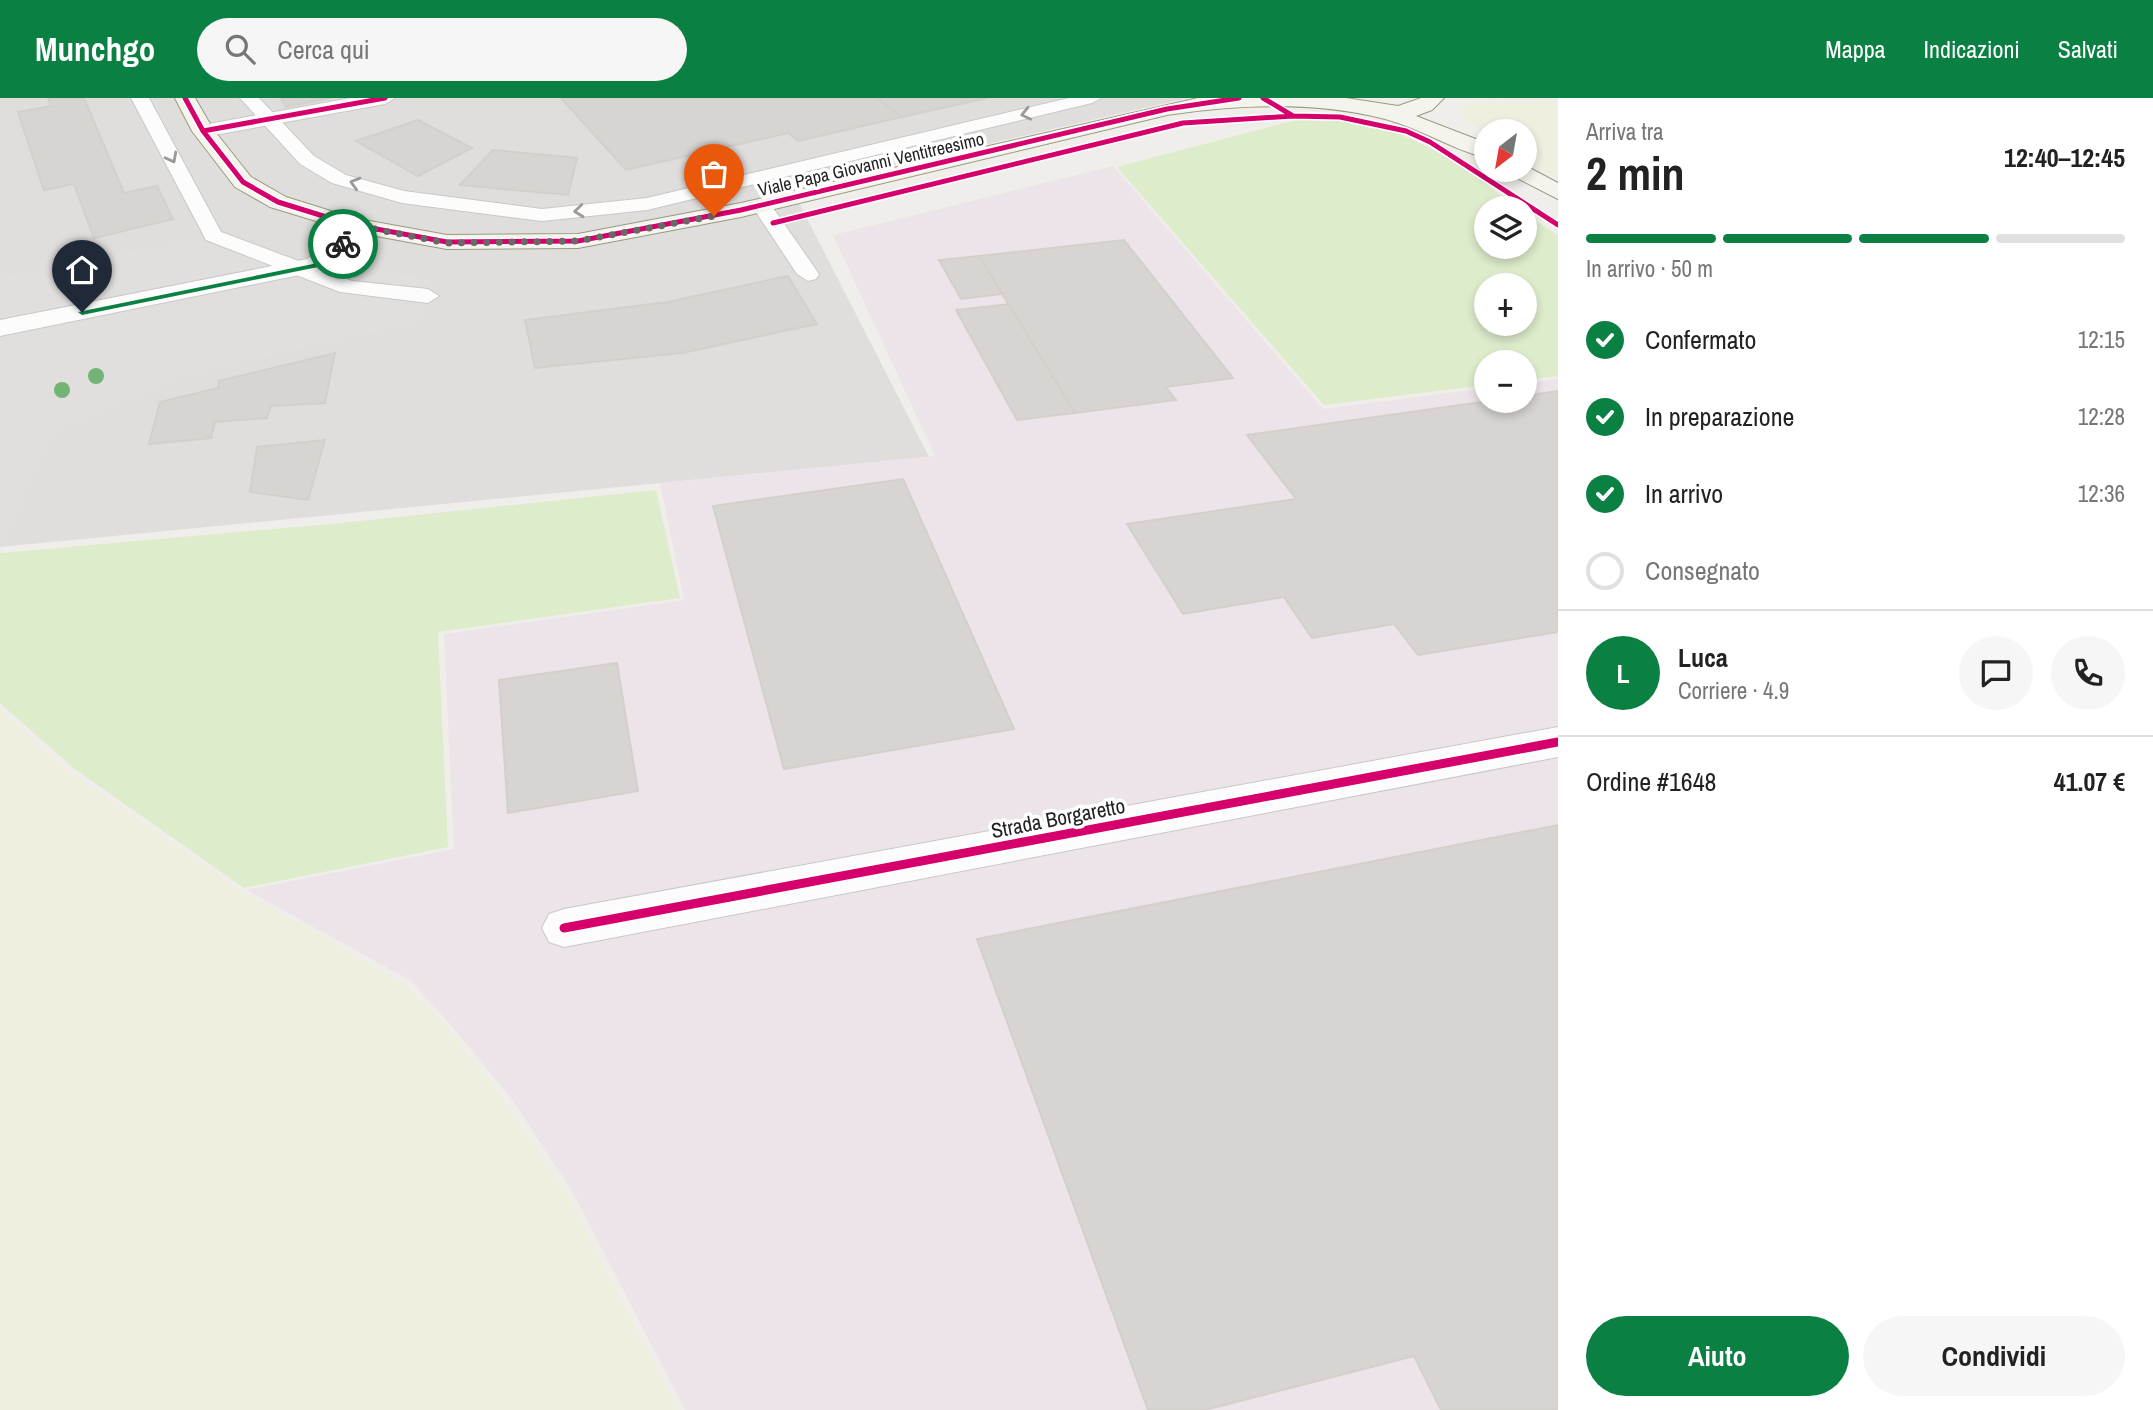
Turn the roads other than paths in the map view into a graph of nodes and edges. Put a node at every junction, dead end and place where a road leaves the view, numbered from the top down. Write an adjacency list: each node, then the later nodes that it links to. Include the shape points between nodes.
1 (139, 98): 18 (lane, one-way to 18, via 213,236)
2 (184, 98): 11 (street, Viale Papa Giovanni Ventitreesimo)
3 (249, 98): 10 (lane)
4 (384, 98): 10 (street)
5 (1092, 98): 10 (lane, one-way to 10, via 647,204 542,215 402,197 339,179 307,160)
6 (1237, 99): 7 (street, Viale Papa Giovanni Ventitreesimo); 16 (street, Viale Papa Giovanni Ventitreesimo, via 1167,109)
7 (1333, 100): 9 (street, Viale Papa Giovanni Ventitreesimo)
8 (1432, 101): 9 (street, via 1410,110); 12 (street)
9 (1385, 111): 13 (street)
10 (268, 119): 11 (street)
11 (203, 131): 17 (street, Viale Papa Giovanni Ventitreesimo, via 243,182 278,202)
12 (1474, 141)
13 (1474, 146)
14 (1537, 180): 15 (street)
15 (1558, 192)
16 (762, 206): 17 (street, Viale Papa Giovanni Ventitreesimo, via 578,241 447,243); 19 (lane)
17 (364, 227): 18 (street, via 315,265)
18 (300, 269): 20 (lane, via 348,287); 21 (street)
19 (807, 274)
20 (428, 296)
21 (0, 328)
22 (1558, 742): 23 (street, Strada Borgaretto)
23 (564, 928)

